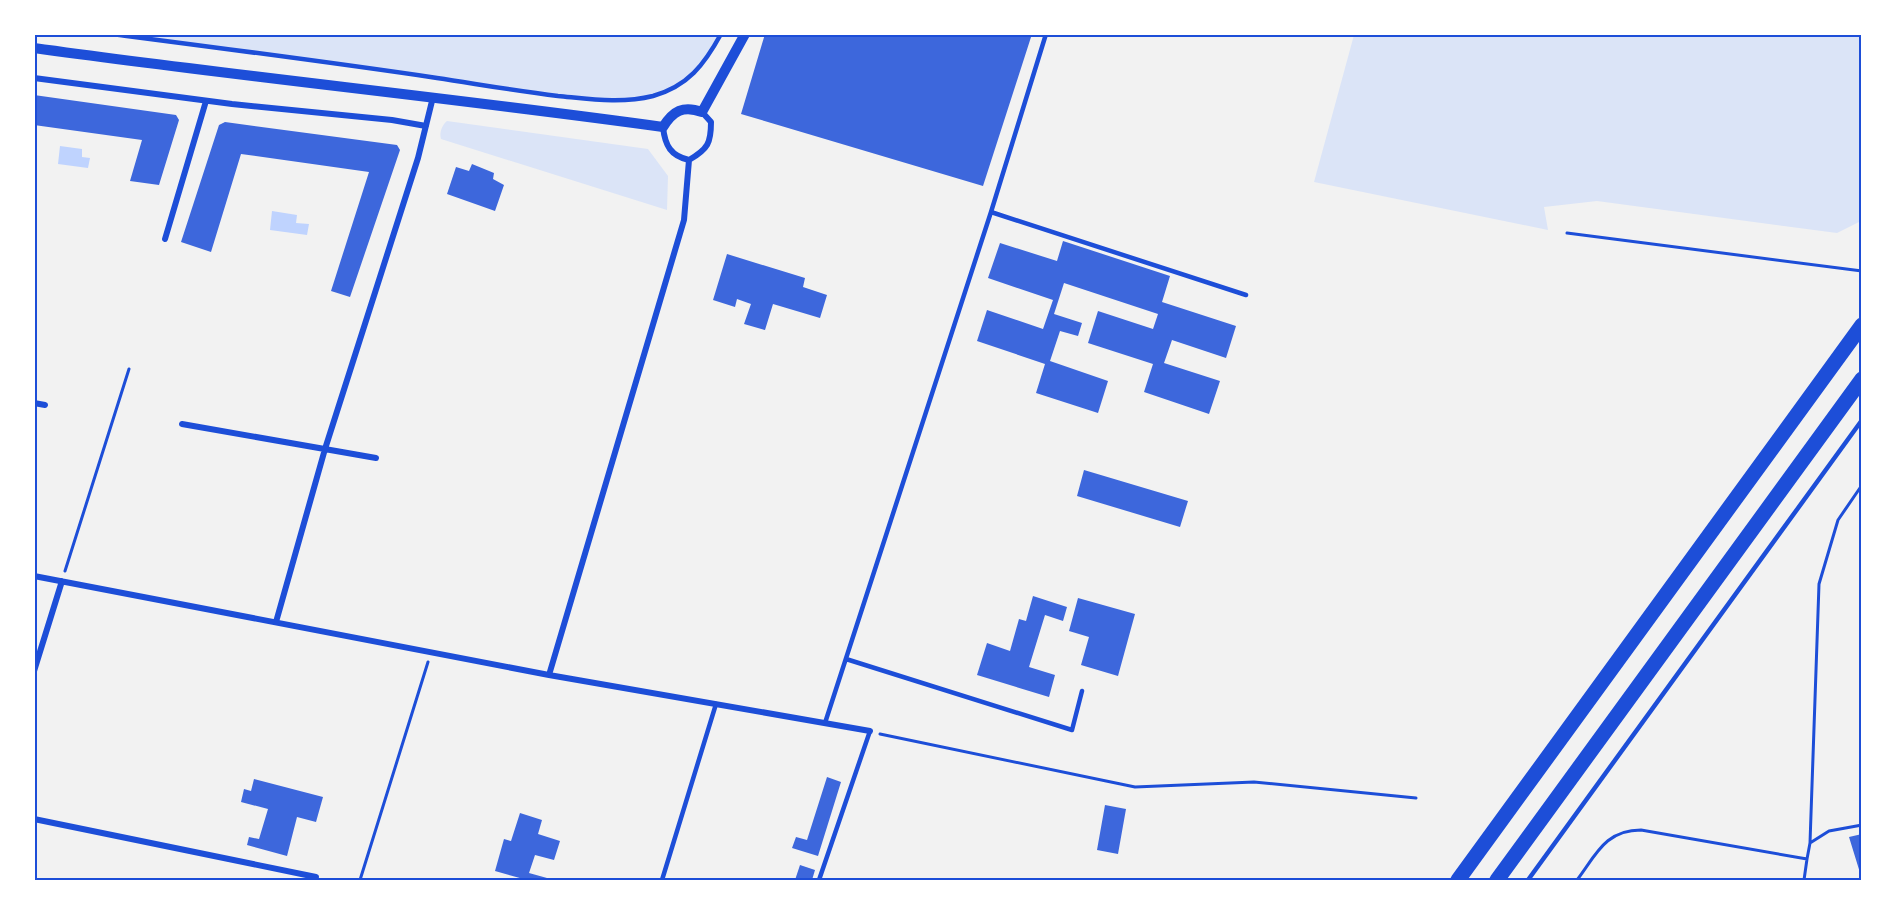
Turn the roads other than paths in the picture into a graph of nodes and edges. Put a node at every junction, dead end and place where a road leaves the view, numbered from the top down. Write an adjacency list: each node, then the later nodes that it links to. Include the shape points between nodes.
1 (112, 34): 2 (lane, via 605,101 655,95 683,84 710,54)
2 (721, 34)
3 (745, 34): 9 (street)
4 (1046, 34): 13 (lane)
5 (34, 48): 7 (street)
6 (34, 78): 8 (street)
7 (433, 97): 10 (street); 11 (street)
8 (206, 101): 10 (street); 14 (street)
9 (702, 112): 11 (street, via 692,108 680,110); 12 (street, via 711,122 711,140)
10 (426, 126): 22 (street)
11 (663, 127): 12 (street, via 664,141 676,157)
12 (689, 160): 29 (street, via 684,220)
13 (991, 212): 15 (lane); 27 (lane)
14 (165, 239)
15 (1246, 296)
16 (1862, 325): 38 (highway)
17 (1862, 379): 39 (highway)
18 (34, 403): 19 (street)
19 (45, 405)
20 (1862, 420): 40 (lane)
21 (182, 424): 22 (street)
22 (325, 449): 23 (street); 26 (street)
23 (376, 458)
24 (34, 576): 25 (street)
25 (62, 581): 26 (street); 28 (street)
26 (276, 622): 29 (street)
27 (846, 659): 30 (lane, via 1072,730); 32 (lane)
28 (34, 671)
29 (549, 675): 31 (street)
30 (1082, 691)
31 (716, 704): 32 (street); 36 (lane)
32 (825, 723): 33 (street)
33 (870, 731): 37 (lane)
34 (34, 819): 35 (street)
35 (315, 877)
36 (662, 880)
37 (819, 880)
38 (1458, 880)
39 (1497, 880)
40 (1528, 880)

